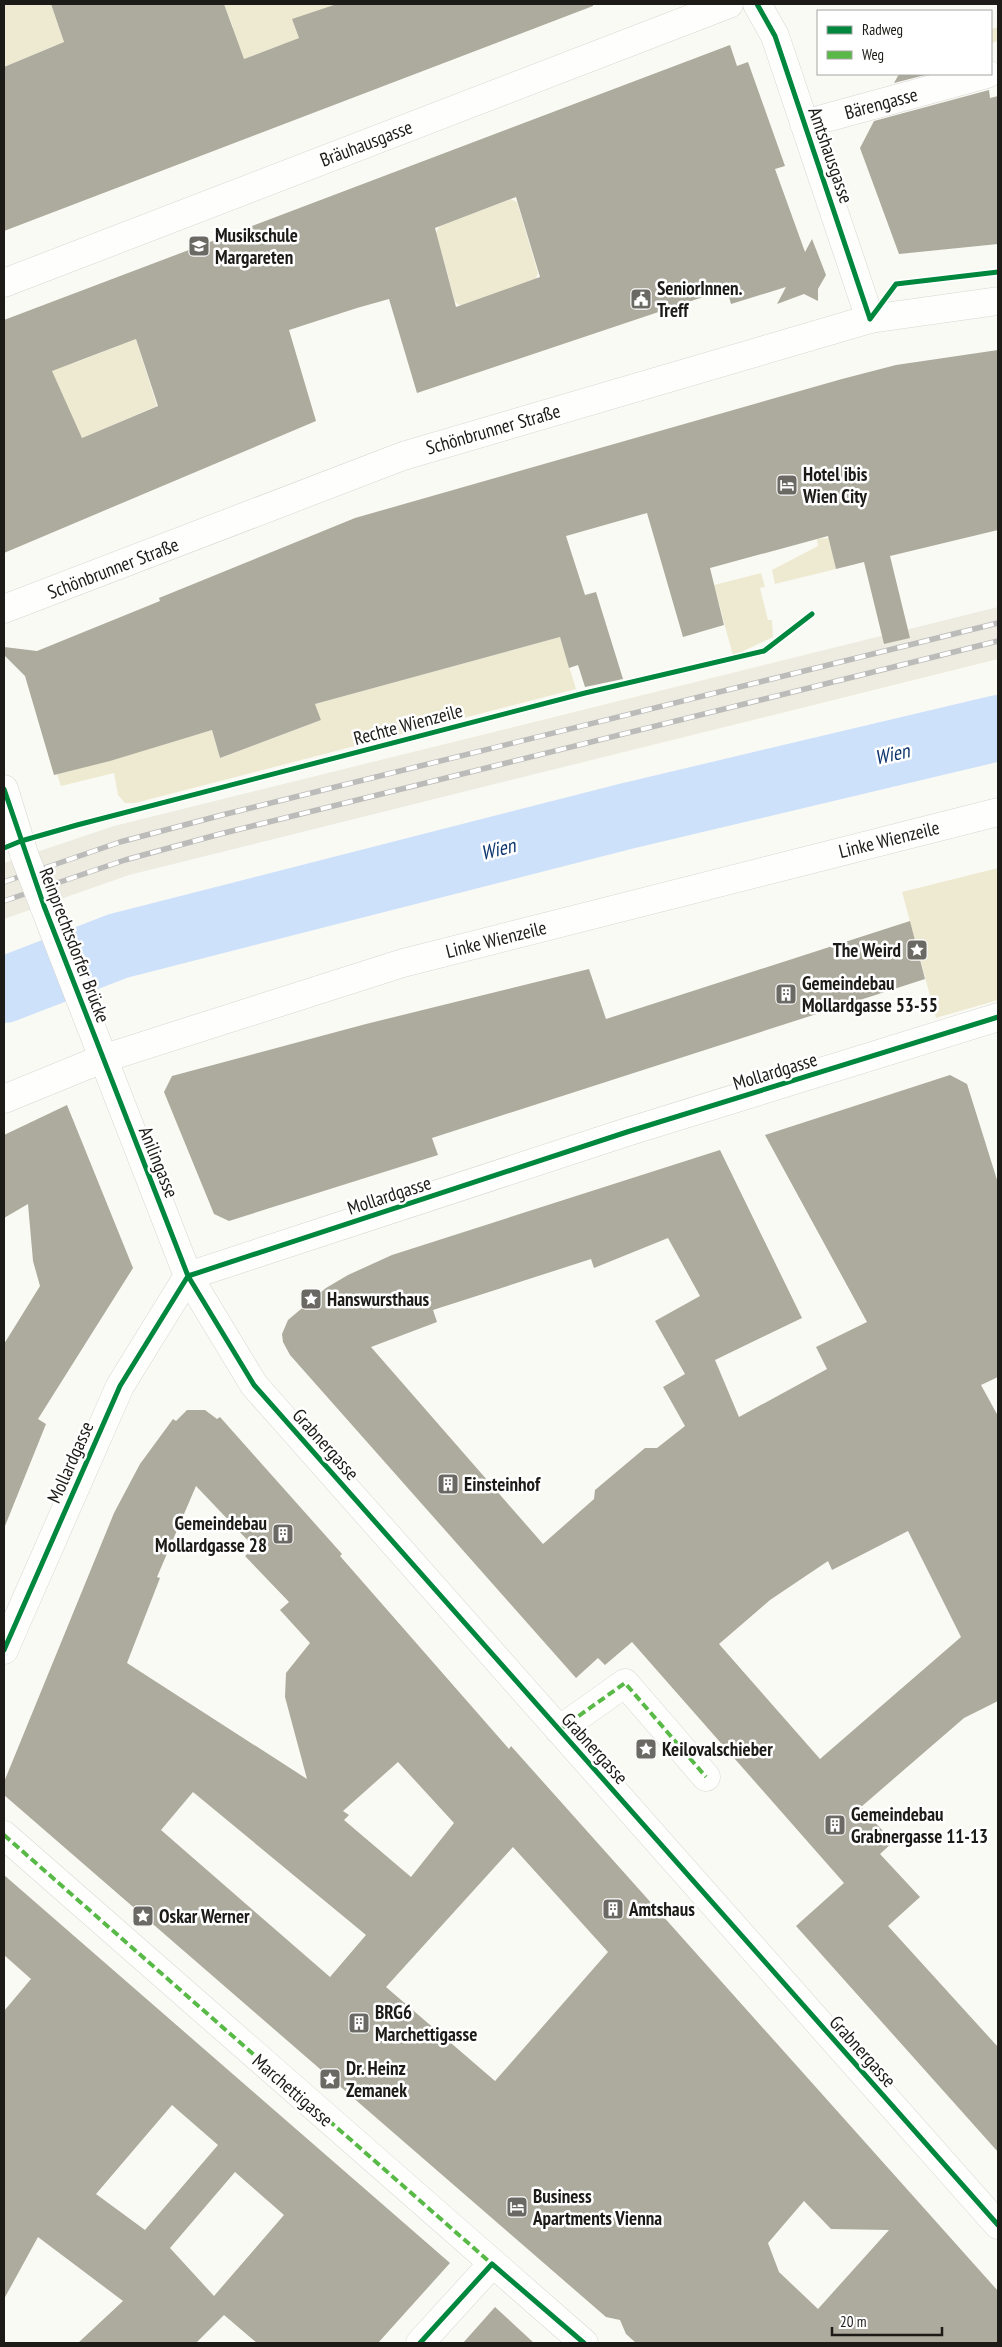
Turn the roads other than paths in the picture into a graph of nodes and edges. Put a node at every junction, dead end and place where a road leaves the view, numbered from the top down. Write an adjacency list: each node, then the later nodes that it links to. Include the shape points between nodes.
1 (729, 4): 5 (street, Bräuhausgasse)
2 (757, 4): 4 (street, Amtshausgasse, via 775,36)
3 (983, 75): 4 (street, Bärengasse)
4 (804, 124): 7 (street, Amtshausgasse)
5 (4, 283)
6 (998, 301): 7 (street, Schönbrunner Straße)
7 (870, 319): 8 (street, Schönbrunner Straße, via 403,456)
8 (4, 609)
9 (4, 790): 12 (street, Reinprechtsdorfer Brücke, bridge)
10 (998, 812): 12 (street, Linke Wienzeile, via 403,963)
11 (998, 1017): 14 (street, Mollardgasse, via 627,1132)
12 (102, 1059): 13 (street, Linke Wienzeile); 14 (street, Anilingasse)
13 (4, 1099)
14 (188, 1276): 15 (street, Mollardgasse, via 120,1386); 16 (street, Grabnergasse, via 254,1385)
15 (4, 1650)
16 (559, 1730): 17 (street, Grabnergasse, via 625,1683); 19 (street, Grabnergasse)
17 (706, 1777)
18 (4, 1835): 20 (street, Marchettigasse)
19 (998, 2225)
20 (492, 2264): 21 (street); 22 (street, Marchettigasse)
21 (420, 2343)
22 (584, 2343)

